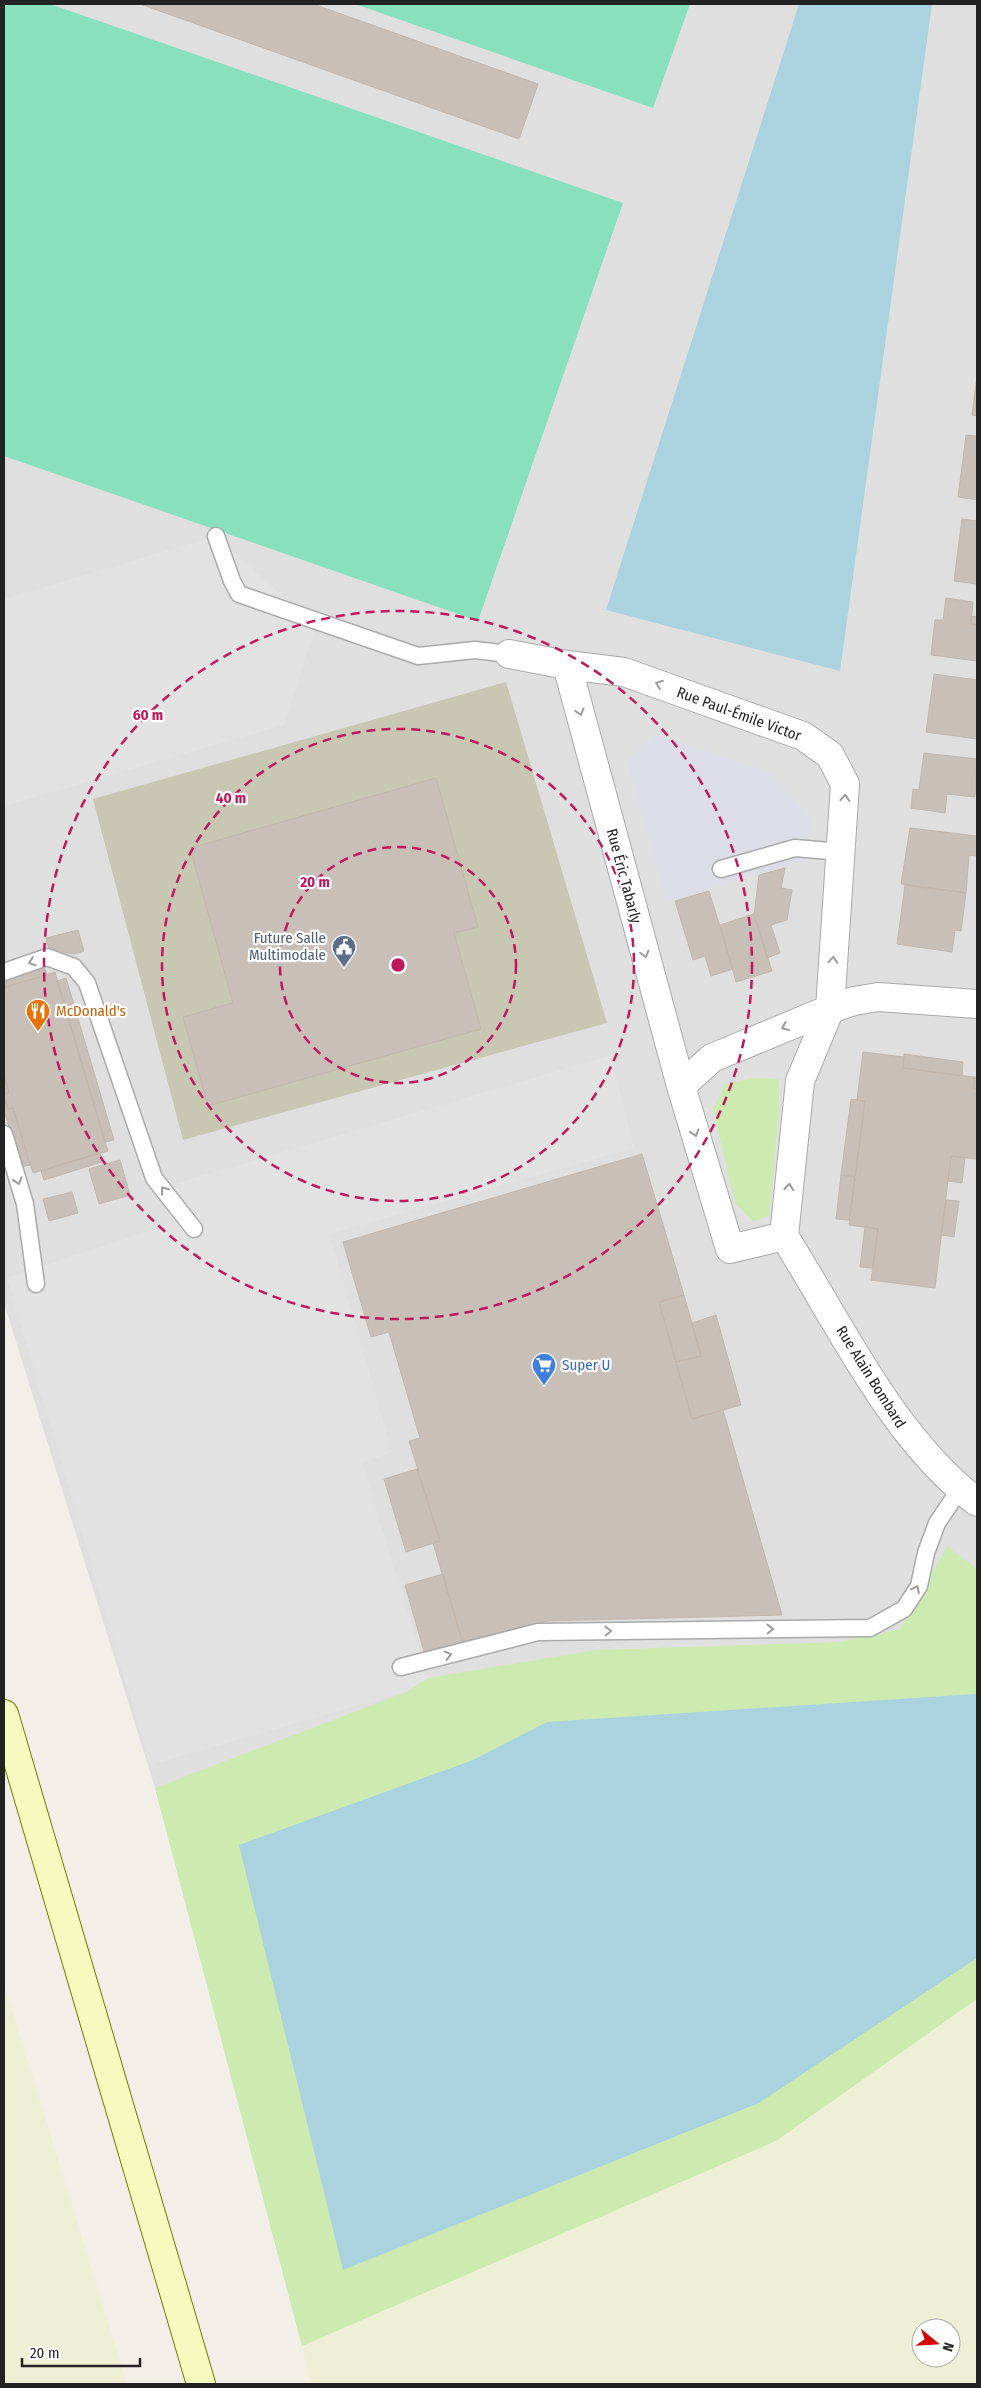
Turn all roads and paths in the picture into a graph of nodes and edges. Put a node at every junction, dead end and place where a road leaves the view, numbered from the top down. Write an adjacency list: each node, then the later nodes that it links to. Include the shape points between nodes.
1 (216, 536): 2 (lane, via 239,594 418,656 475,650)
2 (509, 654): 3 (street, Rue Paul-Émile Victor)
3 (567, 665): 4 (street, Rue Paul-Émile Victor, one-way to 3, via 845,784 830,755 803,736 624,672); 9 (street, Rue Éric Tabarly, one-way to 9)
4 (841, 852): 5 (lane, via 795,848); 8 (street, Rue Paul-Émile Victor, one-way to 4)
5 (721, 869)
6 (4, 972): 11 (lane, one-way to 6, via 154,1178 87,983 74,966 47,957)
7 (977, 1004): 8 (street, via 878,997)
8 (830, 1009): 9 (street, one-way to 9, via 712,1058); 12 (street, Rue Paul-Émile Victor, one-way to 8, via 800,1081)
9 (681, 1086): 12 (street, Rue Éric Tabarly, one-way to 12, via 730,1249)
10 (4, 1134): 13 (lane, one-way to 13, via 25,1204)
11 (194, 1229)
12 (784, 1236): 14 (street, Rue Alain Bombard, via 905,1432)
13 (36, 1284)
14 (968, 1496): 15 (lane, one-way to 14, via 538,1632 870,1628 904,1609 919,1586 937,1523)
15 (401, 1668)
16 (4, 1714): 17 (main road)
17 (201, 2384)

